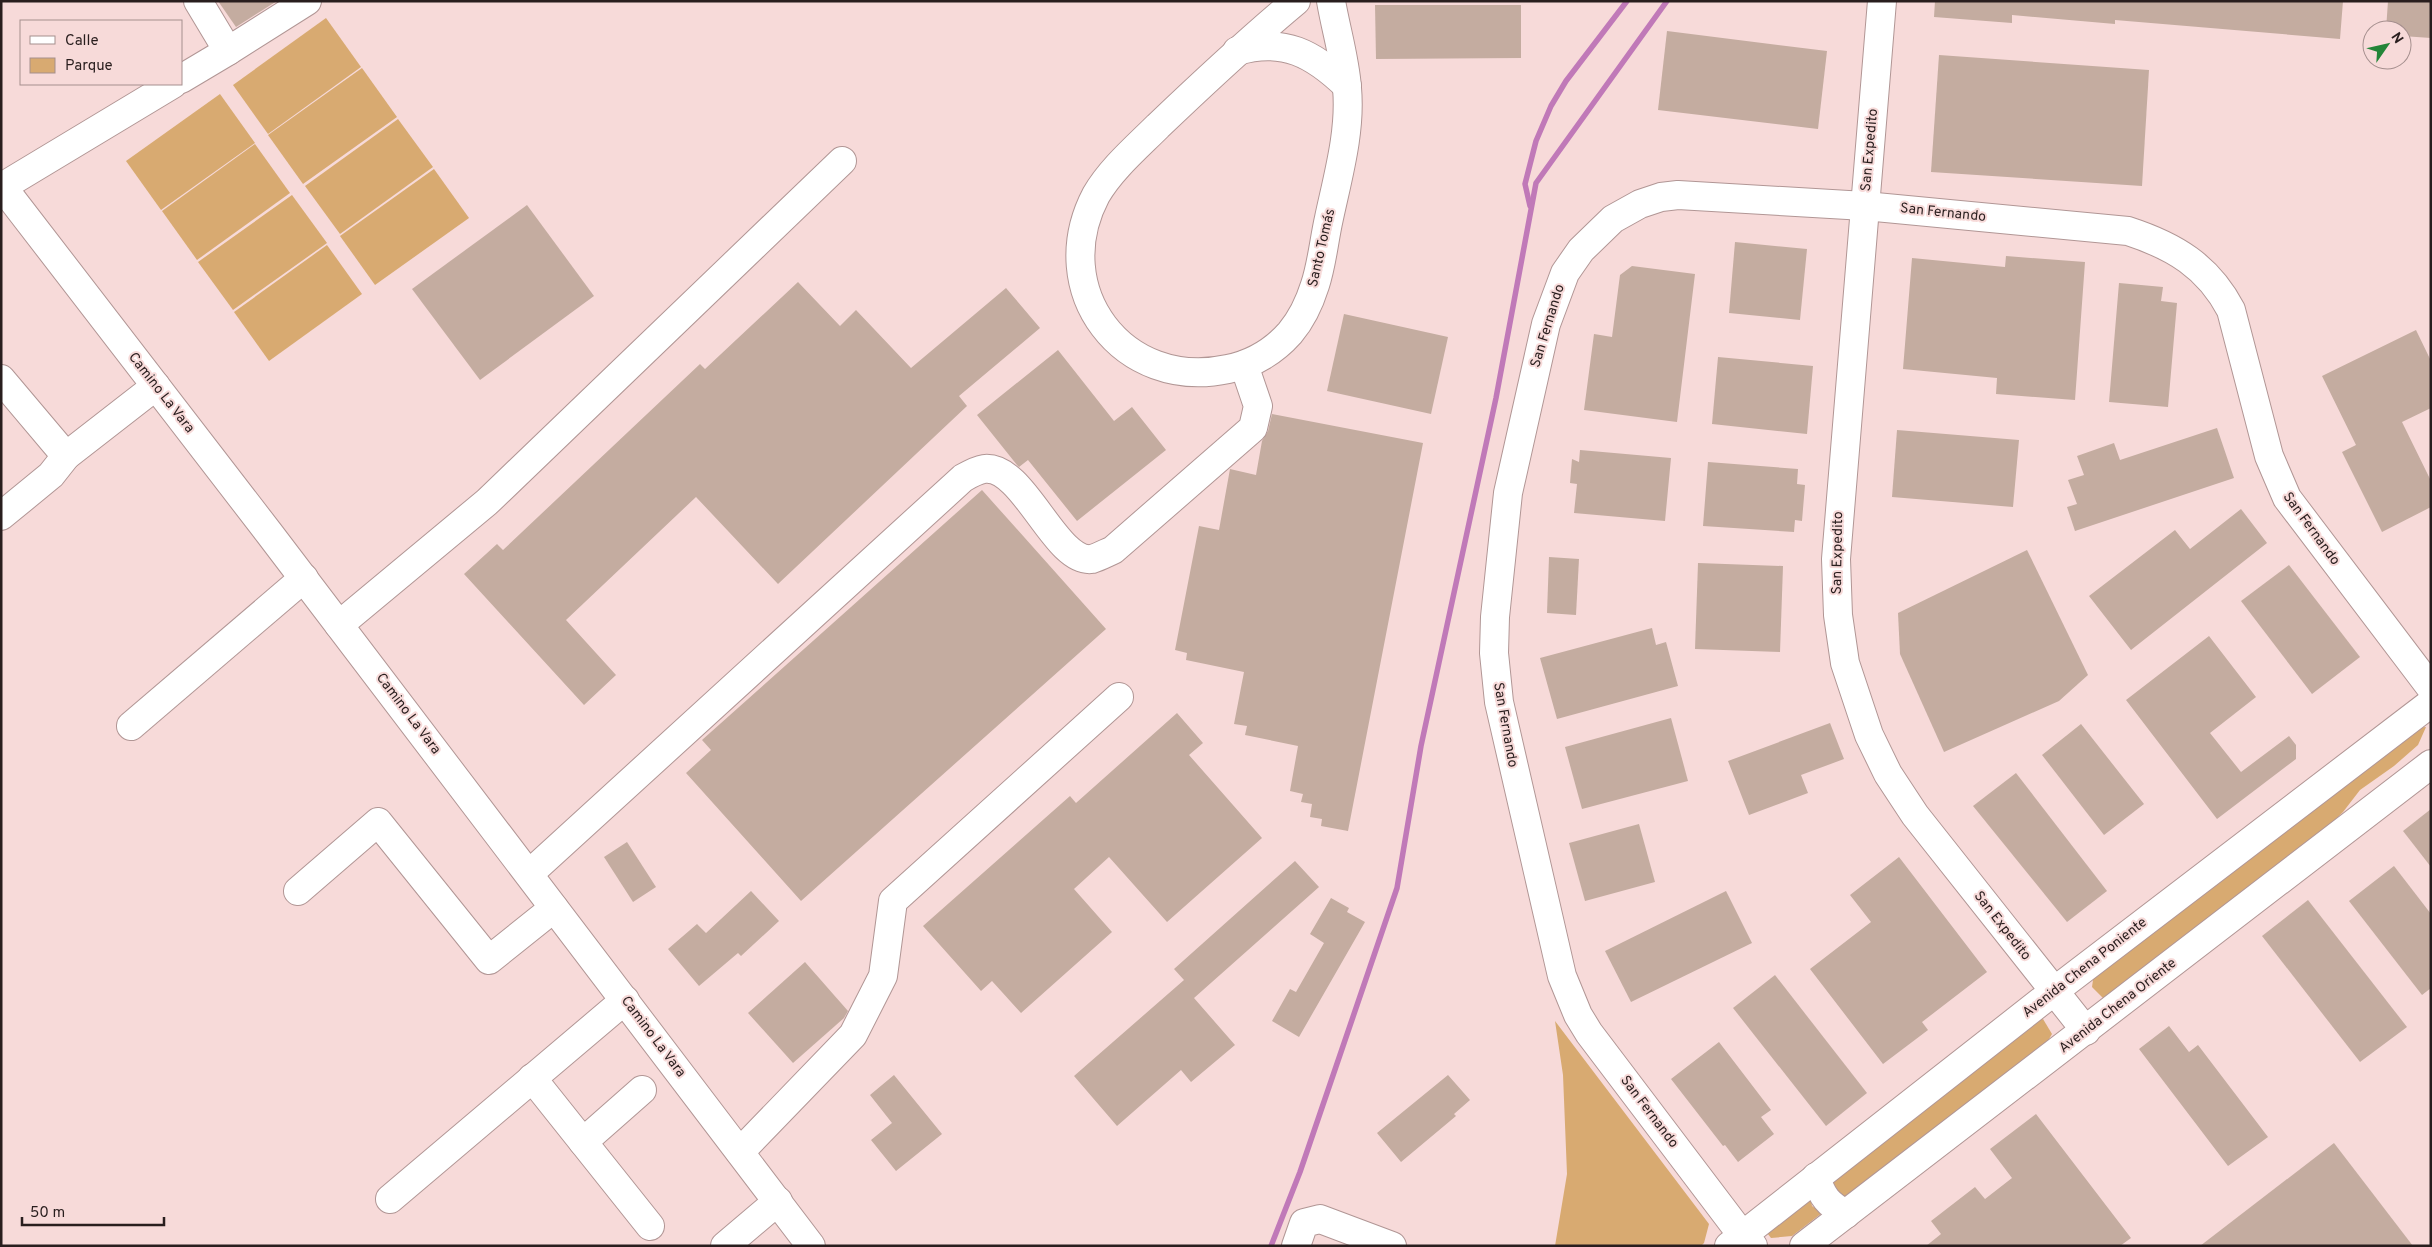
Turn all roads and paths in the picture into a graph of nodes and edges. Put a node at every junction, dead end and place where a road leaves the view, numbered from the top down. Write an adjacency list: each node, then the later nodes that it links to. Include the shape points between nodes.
1 (198, 1): 6 (street)
2 (307, 1): 6 (street)
3 (1296, 1): 7 (street, Santo Tomás)
4 (1331, 1): 10 (street, Santo Tomás)
5 (1882, 1): 13 (street, San Expedito)
6 (228, 51): 8 (street)
7 (1236, 51): 10 (street, via 1255,45 1291,49 1313,57); 14 (street, Santo Tomás, via 1105,181 1089,212 1080,250 1084,287 1092,308 1127,351 1176,372 1204,373)
8 (182, 78)
9 (171, 85): 12 (street)
10 (1347, 86): 14 (street, Santo Tomás, via 1344,144 1315,286 1290,333 1266,354)
11 (842, 161): 20 (street, via 487,502)
12 (2, 186): 16 (street, Camino La Vara)
13 (1866, 206): 21 (street, San Fernando, via 2128,231 2164,243 2204,273 2231,310 2270,456 2287,498); 29 (street, San Expedito, via 1836,559 1838,616 1845,663 1869,736 1897,789); 41 (street, San Fernando, via 1678,195 1640,204 1613,219 1581,250 1565,273 1556,294 1508,493 1495,617 1494,652 1499,702 1562,976 1589,1033)
14 (1244, 365): 26 (street, via 1258,406 1253,428 1113,550 1091,559 1079,557 1067,548 1009,477 985,469 963,478)
15 (1, 379): 17 (street)
16 (156, 386): 17 (street); 19 (street, Camino La Vara)
17 (66, 456): 18 (street, via 51,475)
18 (1, 516)
19 (304, 578): 20 (street, Camino La Vara); 24 (street)
20 (339, 625): 26 (street, Camino La Vara)
21 (2431, 688)
22 (1119, 697): 35 (street, via 893,900 884,976 853,1035)
23 (2431, 703): 29 (street, Avenida Chena Poniente)
24 (131, 726)
25 (2431, 764): 31 (street, Avenida Chena Oriente)
26 (529, 874): 28 (street, Camino La Vara)
27 (298, 891): 28 (street, via 378,822 488,960)
28 (554, 908): 30 (street, Camino La Vara)
29 (2053, 992): 31 (street, San Expedito); 36 (street, Avenida Chena Poniente)
30 (625, 1000): 32 (street); 35 (street, Camino La Vara)
31 (2086, 1031): 39 (street, Avenida Chena Oriente)
32 (532, 1078): 34 (street); 37 (street)
33 (642, 1090): 34 (street)
34 (583, 1142): 40 (street)
35 (740, 1152): 38 (street, Camino La Vara)
36 (1816, 1177): 39 (street, via 1826,1201); 41 (street, Avenida Chena Poniente)
37 (390, 1199)
38 (778, 1202): 42 (street); 43 (street, Camino La Vara)
39 (1846, 1214): 46 (street, Avenida Chena Oriente)
40 (650, 1226)
41 (1741, 1242)
42 (725, 1246)
43 (812, 1246)
44 (1296, 1246): 45 (street, via 1304,1223 1320,1219)
45 (1392, 1246)
46 (1804, 1246)

